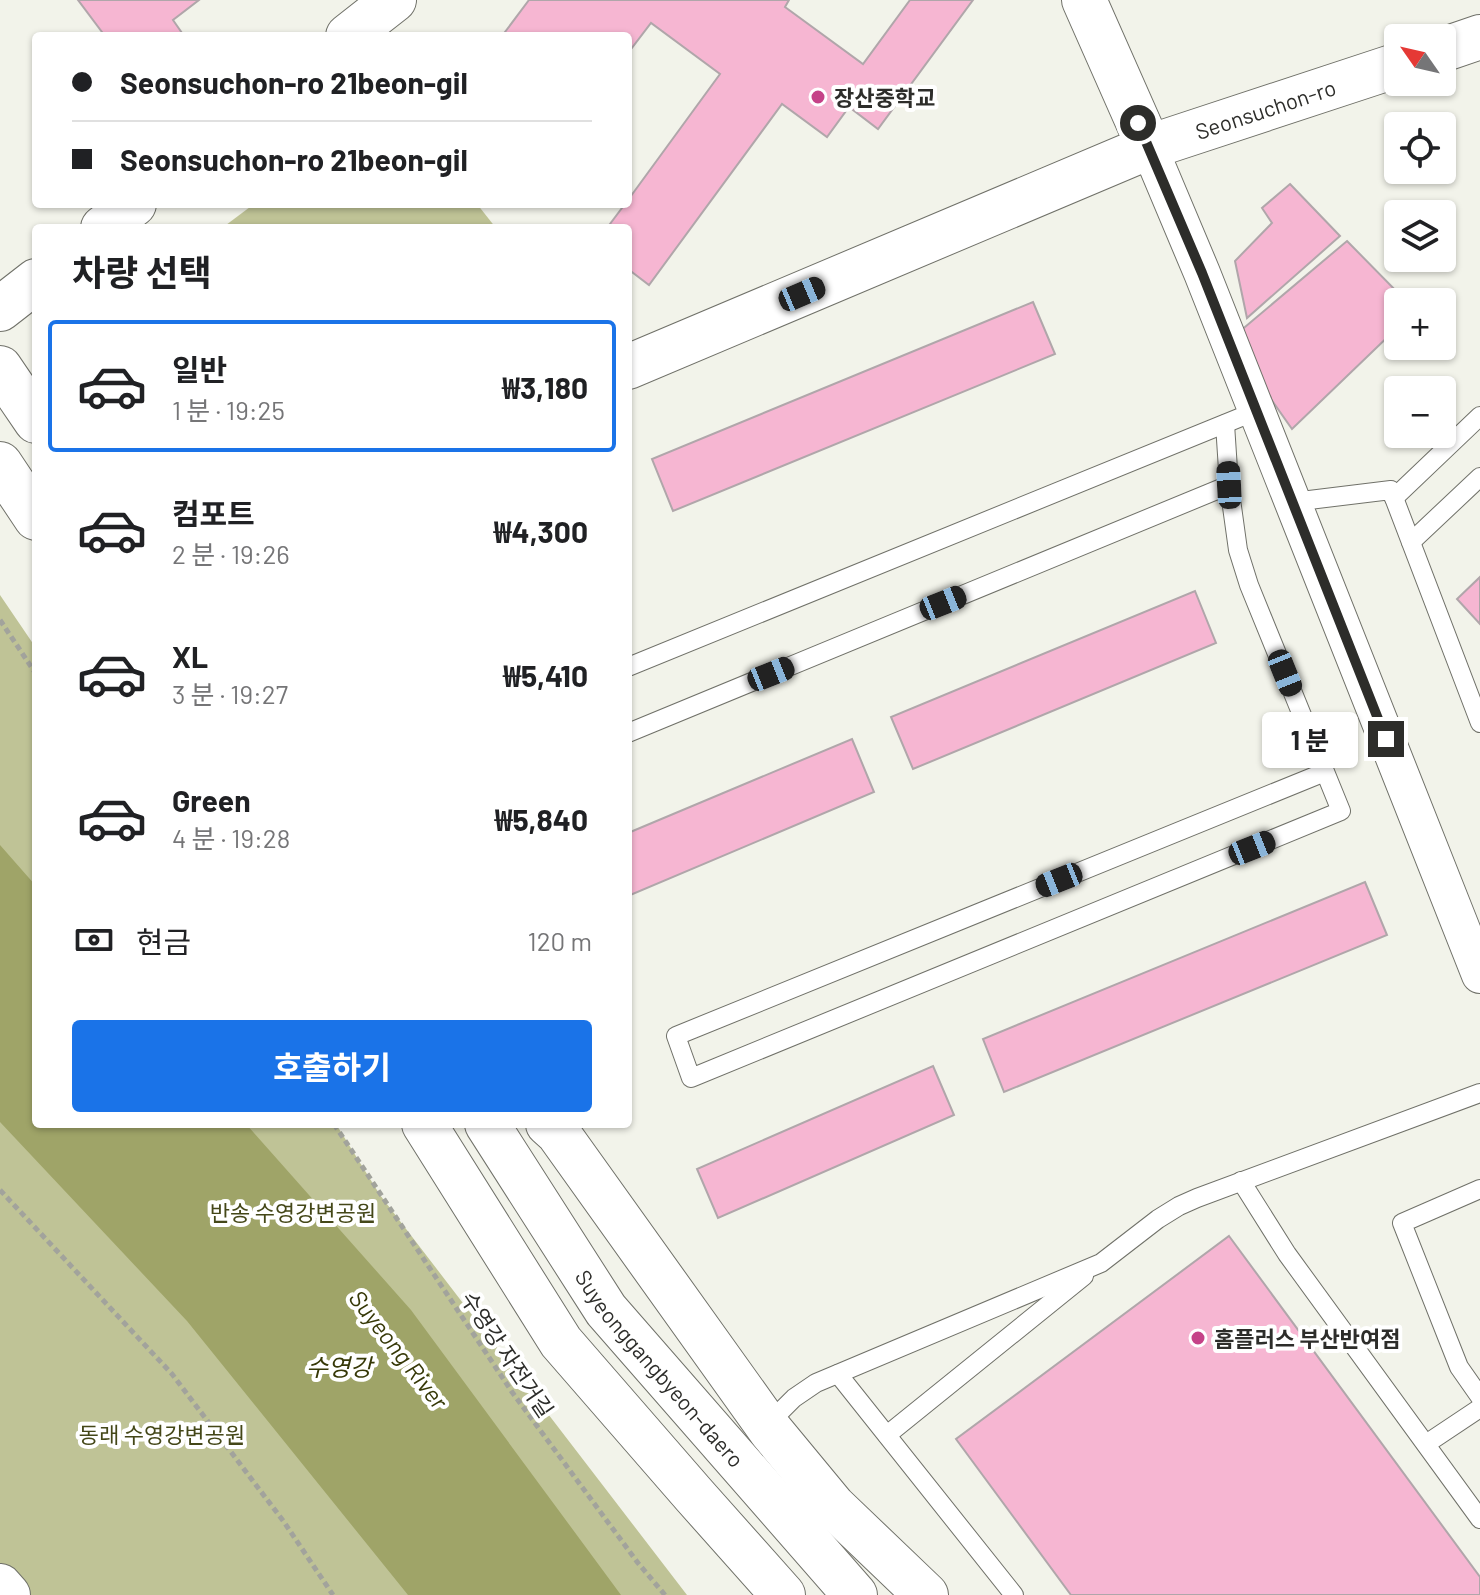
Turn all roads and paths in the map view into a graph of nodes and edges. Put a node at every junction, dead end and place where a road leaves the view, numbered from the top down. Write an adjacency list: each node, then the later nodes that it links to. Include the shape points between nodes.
1 (394, 0): 3 (main road)
2 (1084, 0): 7 (main road)
3 (353, 32)
4 (1480, 37): 5 (main road)
5 (1456, 45)
6 (1384, 70): 7 (main road, Seonsuchon-ro)
7 (1149, 147): 12 (main road, Seonsuchon-ro); 16 (street, via 1202,273)
8 (129, 208): 9 (main road)
9 (108, 224)
10 (32, 284): 11 (main road)
11 (0, 309)
12 (632, 365)
13 (0, 368): 14 (main road)
14 (32, 415)
15 (1480, 416): 20 (lane)
16 (1241, 417): 19 (lane); 21 (street); 25 (lane)
17 (0, 464): 22 (main road)
18 (1480, 477): 23 (lane)
19 (1229, 485): 28 (lane); 29 (lane, via 1249,585)
20 (1394, 498): 21 (lane, via 1391,490); 23 (lane)
21 (1293, 502): 30 (street)
22 (32, 512)
23 (1411, 542): 27 (lane)
24 (0, 620): 26 (path)
25 (632, 665)
26 (32, 668)
27 (1480, 723)
28 (632, 731)
29 (1325, 772): 29 (lane, via 1341,811 691,1078 676,1036)
30 (1480, 975)
31 (1480, 1093): 36 (lane)
32 (337, 1128): 50 (path, 수영강 자전거길, via 512,1392)
33 (427, 1128): 51 (main road, via 561,1342)
34 (490, 1128): 52 (main road, Suyeonggangbyeon-daero, via 606,1310)
35 (552, 1128): 43 (main road)
36 (1241, 1181): 39 (lane, via 1179,1206); 45 (lane, via 1287,1254)
37 (1480, 1189): 41 (lane, via 1402,1223 1459,1367)
38 (0, 1190): 49 (path, via 172,1374)
39 (1101, 1263): 40 (lane); 44 (lane)
40 (838, 1374): 43 (lane, via 794,1398); 44 (lane)
41 (1480, 1397)
42 (1480, 1408): 45 (lane)
43 (767, 1425): 53 (main road, via 833,1506)
44 (887, 1435): 54 (lane)
45 (1426, 1444): 46 (lane)
46 (1480, 1519)
47 (0, 1586): 48 (main road)
48 (8, 1595)
49 (333, 1595)
50 (665, 1595)
51 (783, 1595)
52 (855, 1595)
53 (926, 1595)
54 (1014, 1595)

